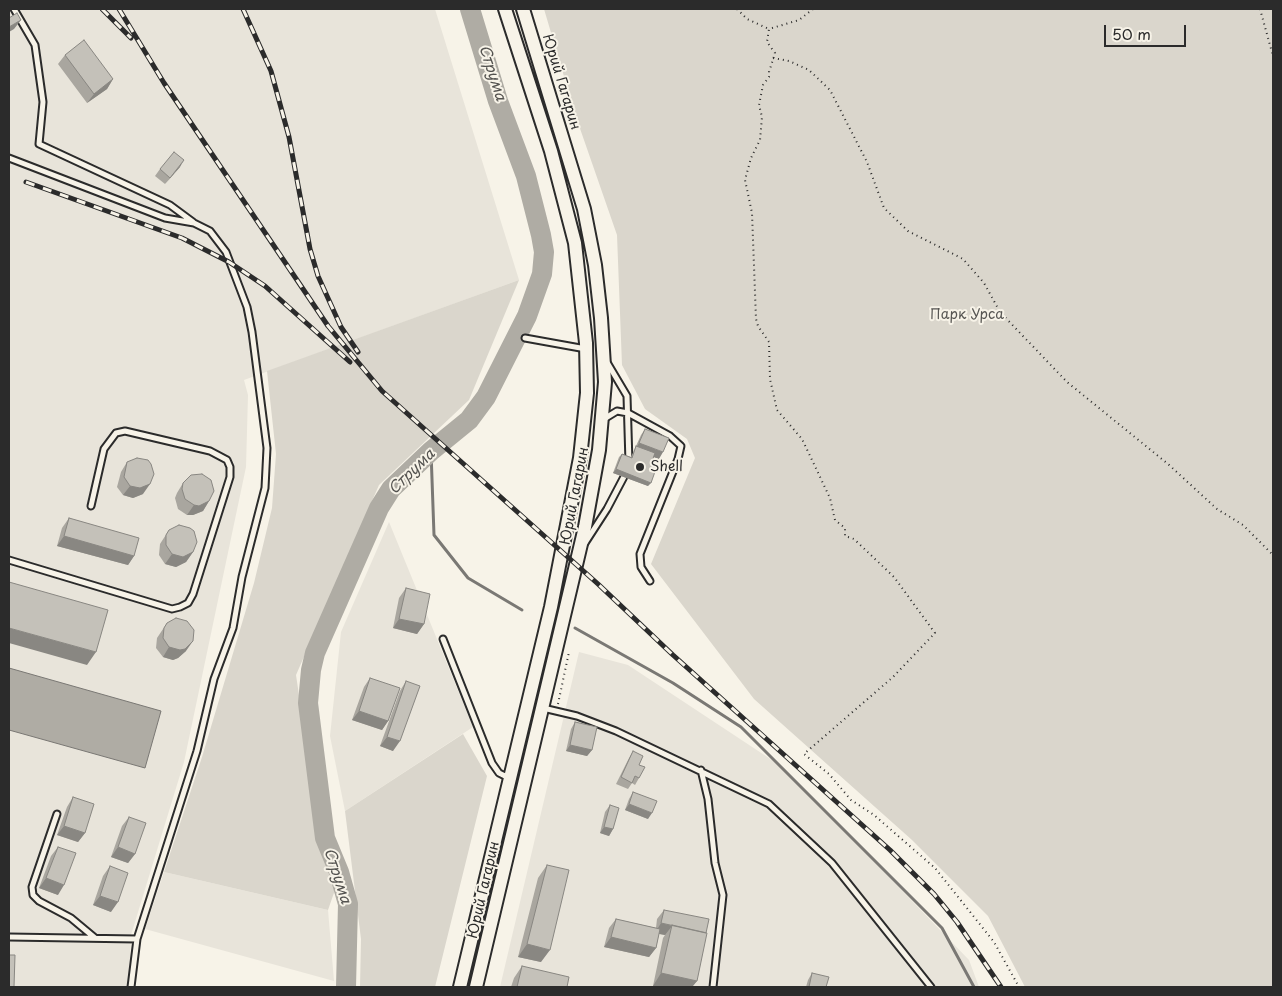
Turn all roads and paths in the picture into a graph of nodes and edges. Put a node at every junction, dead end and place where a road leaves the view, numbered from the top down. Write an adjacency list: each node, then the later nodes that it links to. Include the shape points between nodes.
1 (14, 9): 11 (lane, via 35,45 43,102 39,144 170,205)
2 (505, 9): 13 (street, Юрий Гагарин, via 552,151 568,214 581,286)
3 (523, 9): 14 (street, Юрий Гагарин, via 584,210 595,265)
4 (737, 9): 7 (path, via 747,19)
5 (813, 9): 7 (path, via 799,20)
6 (1260, 9): 8 (path)
7 (769, 29): 9 (path, via 767,42 775,53)
8 (1273, 56)
9 (773, 58): 19 (path, via 809,70 830,90 867,162 884,208 908,231 963,259 984,283 1000,312 1067,382 1168,464 1217,510 1242,525); 35 (path, via 770,77 763,85 758,105 762,117 760,140 745,180 752,213 753,301 758,326 769,342 770,379 777,410 802,439 830,498 835,520 846,531 845,536 854,539 894,577 935,633 893,677 804,754 829,774 851,800 874,815 935,868 994,942)
10 (9, 158): 11 (lane, via 165,218)
11 (194, 223): 29 (lane, via 210,231 220,242 247,307 266,433 267,467 233,628 214,679 197,751)
12 (525, 338): 13 (lane)
13 (586, 350): 25 (street, Юрий Гагарин, via 586,402 570,516 552,607)
14 (603, 355): 15 (lane, via 627,396); 16 (street, Юрий Гагарин)
15 (628, 413): 16 (lane, via 617,411); 18 (lane, via 630,461 626,477); 21 (lane, via 670,436 681,446 640,554 641,567)
16 (602, 421): 18 (street, Юрий Гагарин)
17 (91, 506): 20 (lane, via 104,449 116,433 125,431 210,451 227,460 230,467 230,477 194,594 188,603 180,607 172,609)
18 (579, 552): 23 (street, Юрий Гагарин)
19 (1273, 555)
20 (9, 560)
21 (650, 581)
22 (443, 639): 25 (lane, via 492,763)
23 (543, 708): 24 (lane, via 577,716 616,731); 32 (street, Юрий Гагарин)
24 (701, 770): 33 (lane, via 723,894); 34 (lane, via 769,804 790,821 832,863)
25 (509, 778): 31 (street, Юрий Гагарин)
26 (57, 814): 28 (lane, via 32,887 33,895 71,918)
27 (9, 937): 28 (lane)
28 (95, 938): 29 (lane)
29 (136, 939): 30 (lane)
30 (131, 987)
31 (460, 987)
32 (476, 987)
33 (713, 987)
34 (930, 987)
35 (1019, 987)

